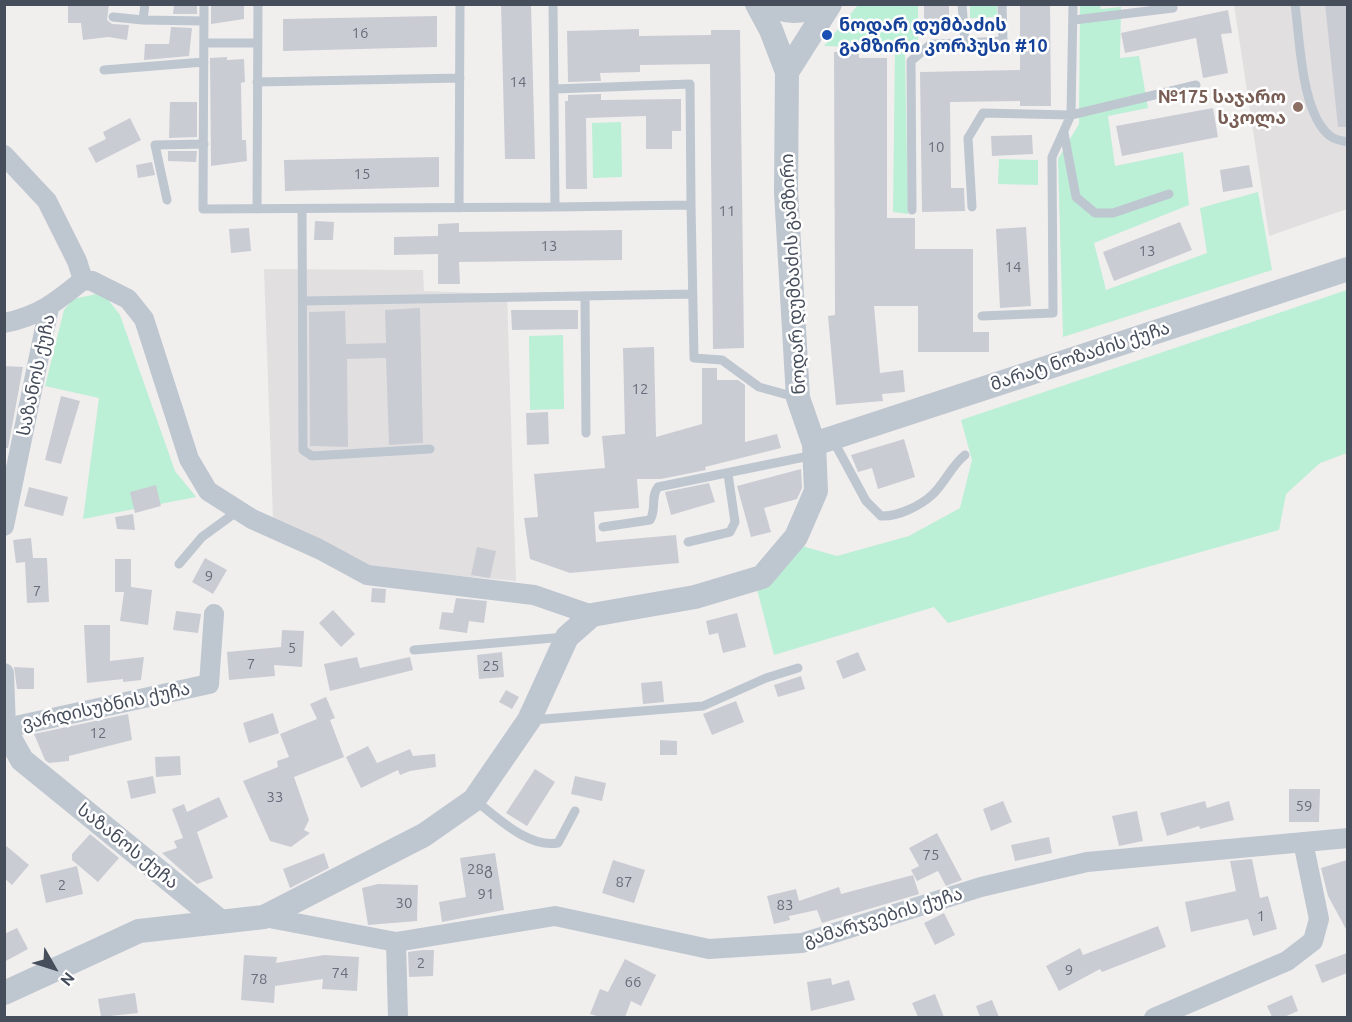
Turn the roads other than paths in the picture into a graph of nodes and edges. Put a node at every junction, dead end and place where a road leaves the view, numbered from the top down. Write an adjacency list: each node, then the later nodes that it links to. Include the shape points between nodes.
1 (145, 4): 16 (lane)
2 (204, 4): 18 (lane)
3 (258, 4): 20 (lane)
4 (460, 4): 25 (lane)
5 (553, 4): 28 (lane)
6 (757, 4): 24 (street, ნოდარ დუმბაძის გამზირი)
7 (769, 4): 8 (street, via 779,11 805,12)
8 (820, 4)
9 (830, 4): 24 (street)
10 (962, 4): 21 (lane)
11 (1002, 4): 21 (lane, via 1003,41)
12 (1073, 4): 17 (lane)
13 (1295, 4): 31 (lane, via 1309,100 1318,122 1331,137)
14 (1173, 8): 17 (lane)
15 (113, 17): 16 (lane)
16 (143, 20): 18 (lane)
17 (1074, 20): 29 (lane)
18 (204, 21): 19 (lane)
19 (204, 43): 20 (lane); 22 (lane)
20 (258, 43): 26 (lane)
21 (965, 43): 42 (lane, via 931,44 911,61)
22 (204, 62): 23 (lane); 32 (lane)
23 (104, 70)
24 (787, 72): 51 (street, ნოდარ დუმბაძის გამზირი, via 786,192)
25 (460, 78): 26 (lane); 39 (lane)
26 (257, 82): 40 (lane)
27 (1196, 85): 29 (lane)
28 (554, 89): 36 (lane, via 690,84); 37 (lane)
29 (1071, 115): 30 (lane); 38 (lane, via 982,112 968,138)
30 (1064, 133): 34 (lane, via 1076,197 1095,213 1113,213); 49 (lane, via 1052,157 1053,313)
31 (1347, 142)
32 (204, 144): 35 (lane, via 155,145); 40 (lane, via 203,209)
33 (4, 154): 44 (street, via 47,201)
34 (1169, 194)
35 (167, 200)
36 (691, 205): 37 (lane); 45 (lane)
37 (555, 207): 39 (lane)
38 (972, 207)
39 (459, 208): 41 (lane)
40 (257, 209): 41 (lane)
41 (302, 209): 47 (lane)
42 (912, 210)
43 (1347, 269): 53 (street, მარატ ნოზაძის ქუჩა)
44 (83, 280): 48 (street, საზანოს ქუჩა); 57 (street, via 128,299 144,320 189,459 208,491)
45 (692, 294): 46 (lane); 51 (lane, via 694,358 722,360 759,387)
46 (585, 296): 47 (lane); 52 (lane)
47 (303, 301): 54 (lane, via 303,450 312,456)
48 (49, 308): 50 (street); 58 (street, საზანოს ქუჩა)
49 (982, 316)
50 (4, 322)
51 (798, 398): 53 (street, ნოდარ დუმბაძის გამზირი)
52 (586, 433)
53 (820, 446): 55 (lane, via 881,516 893,517 932,495); 56 (lane); 63 (street, ნოდარ დუმბაძის გამზირი, via 816,491 796,537 762,577 695,597)
54 (430, 449)
55 (965, 455)
56 (728, 474): 59 (lane, via 658,487 653,493 650,520); 60 (lane, via 735,522 730,532)
57 (239, 510): 61 (lane, via 202,537); 63 (street, via 367,575 534,595)
58 (4, 526)
59 (603, 527)
60 (688, 542)
61 (179, 564)
62 (214, 614): 69 (street, ვარდისუბნის ქუჩა, via 208,684)
63 (592, 615): 64 (street)
64 (567, 637): 65 (lane); 68 (street)
65 (414, 650)
66 (798, 668): 68 (lane, via 703,706)
67 (4, 673): 69 (street, საზანოს ქუჩა)
68 (528, 720): 70 (street)
69 (5, 728): 75 (street, საზანოს ქუჩა, via 22,760)
70 (474, 800): 71 (lane, via 530,839 547,845 558,843); 74 (street, via 424,835)
71 (575, 811)
72 (1347, 838): 73 (street, გამარჯვების ქუჩა)
73 (1303, 842): 76 (street, გამარჯვების ქუჩა, via 1087,862 981,887 802,944 709,949 555,916); 79 (street, via 1319,919 1313,941 1287,961)
74 (264, 917): 75 (street, გამარჯვების ქუჩა); 76 (street, გამარჯვების ქუჩა)
75 (221, 922): 77 (street, გამარჯვების ქუჩა, via 139,931)
76 (396, 942): 78 (street)
77 (4, 993)
78 (398, 1017)
79 (1154, 1017)

